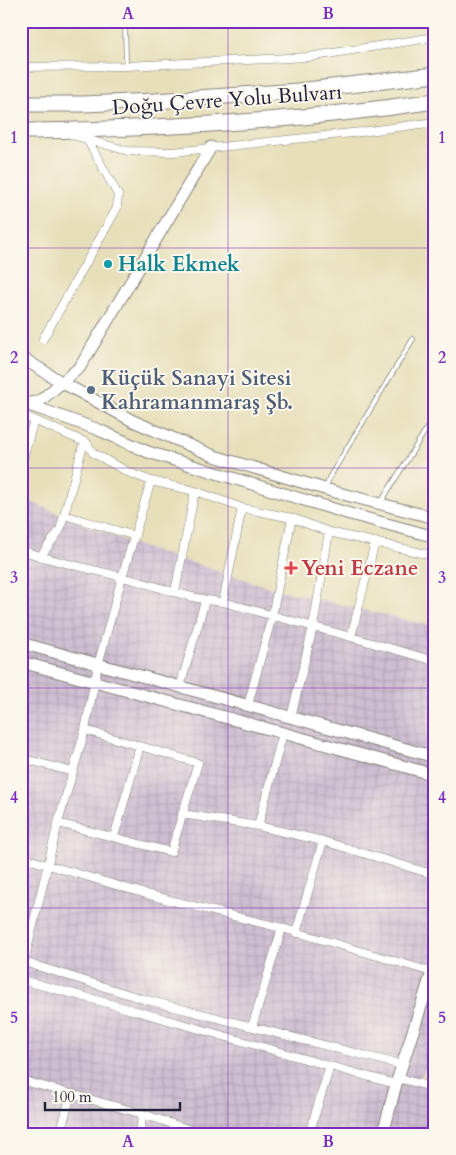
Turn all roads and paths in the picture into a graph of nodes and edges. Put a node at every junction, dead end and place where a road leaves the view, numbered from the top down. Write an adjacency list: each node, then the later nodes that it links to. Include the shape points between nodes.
1 (125, 21): 3 (lane)
2 (435, 37): 3 (street, Doğu Çevre Yolu Bulvarı, via 308,57)
3 (126, 66): 4 (street, Doğu Çevre Yolu Bulvarı)
4 (21, 67)
5 (435, 75): 7 (highway, Doğu Çevre Yolu Bulvarı, via 288,92 101,103)
6 (435, 101): 10 (highway, Doğu Çevre Yolu Bulvarı, via 279,120)
7 (21, 104)
8 (435, 122): 12 (street)
9 (21, 131): 10 (highway, Doğu Çevre Yolu Bulvarı)
10 (60, 131): 11 (street)
11 (87, 139): 12 (street, via 128,151 173,152); 13 (street, via 118,195 117,208)
12 (210, 147): 16 (main road, via 86,358)
13 (43, 339)
14 (414, 339): 24 (lane)
15 (23, 360): 16 (main road)
16 (61, 382): 17 (main road, via 41,400); 24 (main road, via 133,421 214,456)
17 (24, 403): 33 (main road, via 148,452)
18 (435, 415): 26 (lane)
19 (21, 418): 20 (street, via 27,416)
20 (34, 420): 21 (street); 22 (street)
21 (84, 442): 23 (street, via 93,453); 28 (street)
22 (21, 465)
23 (151, 481): 25 (street); 32 (street)
24 (325, 489): 26 (main road)
25 (195, 491): 27 (street); 39 (street)
26 (380, 504): 30 (main road)
27 (242, 508): 29 (street); 41 (street)
28 (64, 515): 32 (street); 36 (street, via 60,530)
29 (292, 518): 31 (street); 42 (street)
30 (435, 518)
31 (329, 532): 34 (street); 43 (street)
32 (135, 536): 38 (street)
33 (435, 537)
34 (375, 542): 37 (street); 44 (street)
35 (21, 550): 36 (street)
36 (40, 556): 38 (street)
37 (435, 556)
38 (122, 577): 39 (street); 48 (street)
39 (175, 592): 40 (street)
40 (205, 601): 41 (street); 50 (street)
41 (223, 602): 42 (street)
42 (272, 616): 43 (street); 51 (street)
43 (312, 627): 44 (street); 52 (street)
44 (351, 637): 46 (street)
45 (21, 643): 48 (main road)
46 (434, 660)
47 (21, 662): 49 (main road)
48 (98, 665): 49 (street); 50 (main road)
49 (94, 683): 53 (street); 54 (main road)
50 (180, 687): 51 (main road)
51 (248, 706): 52 (main road)
52 (291, 717): 56 (main road)
53 (85, 730): 55 (street); 58 (street)
54 (283, 733): 59 (main road); 62 (street)
55 (140, 746): 60 (street, via 198,762); 63 (street)
56 (435, 757)
57 (21, 758): 58 (street)
58 (73, 772): 61 (street)
59 (435, 775)
60 (182, 814): 62 (street); 63 (street, via 171,852)
61 (58, 823): 63 (street); 66 (street)
62 (258, 826): 64 (street)
63 (114, 837)
64 (323, 841): 67 (street); 69 (street)
65 (21, 857): 66 (street)
66 (49, 865): 68 (street, via 153,896); 70 (street)
67 (435, 875)
68 (282, 928): 69 (street); 74 (street)
69 (296, 933): 71 (street)
70 (23, 961): 72 (street); 74 (street, via 143,999)
71 (433, 972): 75 (main road)
72 (21, 974)
73 (21, 980): 76 (street)
74 (252, 1027): 75 (street)
75 (402, 1065): 78 (main road)
76 (330, 1066): 78 (street); 85 (street)
77 (21, 1080): 80 (street)
78 (397, 1081): 79 (street); 86 (main road)
79 (435, 1088)
80 (71, 1094): 81 (street); 82 (street)
81 (144, 1114): 83 (street); 84 (street)
82 (60, 1134)
83 (139, 1134)
84 (202, 1134)
85 (309, 1134)
86 (383, 1134)

